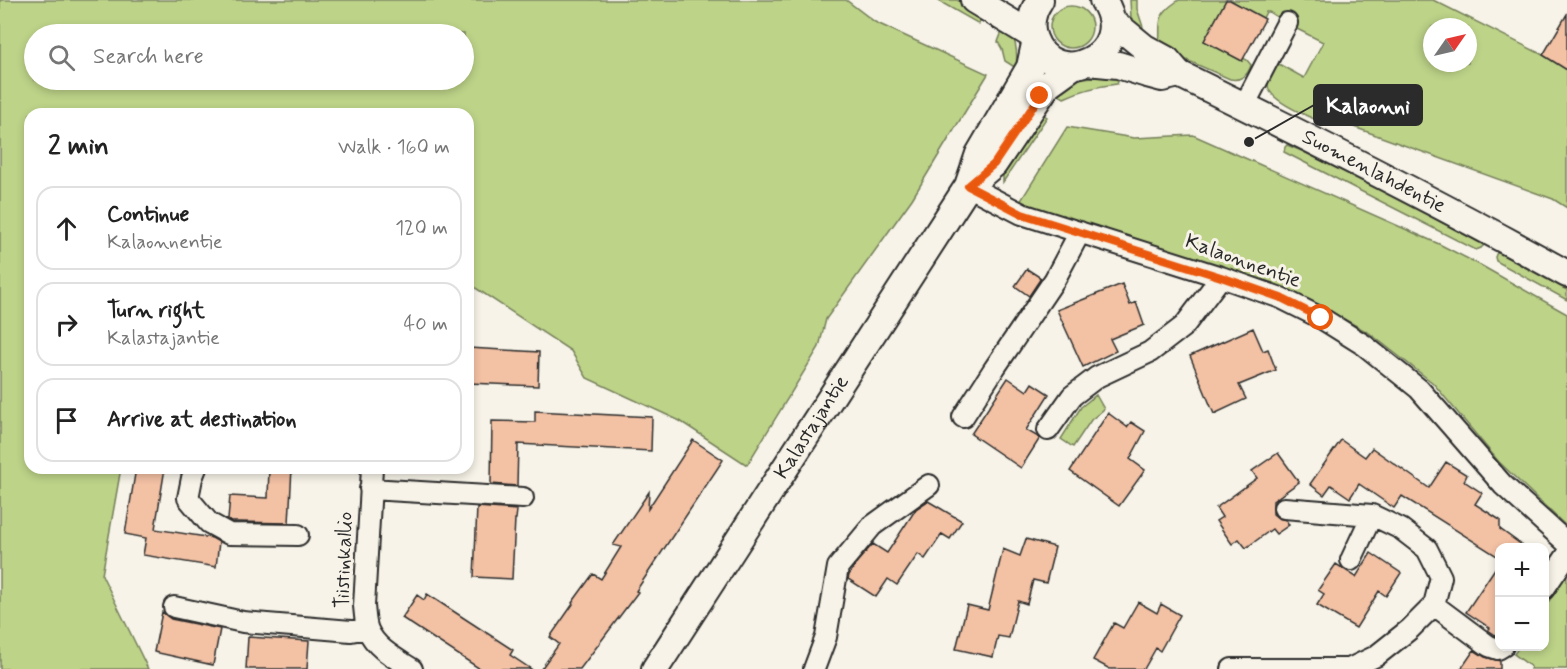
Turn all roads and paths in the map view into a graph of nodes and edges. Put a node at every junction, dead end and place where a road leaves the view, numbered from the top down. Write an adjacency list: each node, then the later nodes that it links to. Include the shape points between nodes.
1 (974, 0): 5 (main road)
2 (1040, 0): 5 (main road, Kalastajantie, via 1031,24)
3 (1108, 7): 6 (main road, Kalastajantie, via 1109,41 1097,57); 7 (main road, Suomenlahdentie, via 1145,48 1167,60)
4 (1287, 23): 8 (street)
5 (1034, 40): 6 (main road, Suomenlahdentie, via 1055,62); 9 (main road, Kalastajantie, via 1030,67 979,154)
6 (1080, 64): 7 (main road, Suomenlahdentie, via 1118,65 1162,78); 9 (main road, Kalastajantie, via 1048,84 994,164)
7 (1179, 74): 8 (main road, Suomenlahdentie)
8 (1244, 106): 11 (main road, Suomenlahdentie)
9 (968, 186): 10 (street, Kalaonnentie, via 1022,214); 32 (main road, Kalastajantie)
10 (1080, 232): 12 (street, Kalaonnentie); 13 (street, via 1055,279)
11 (1567, 274)
12 (1221, 277): 14 (street, via 1184,326 1150,352 1097,377 1072,396); 23 (street, Kalaonnentie, via 1281,298 1364,345 1419,389 1503,485)
13 (963, 417)
14 (1048, 430)
15 (194, 474): 22 (street, via 188,498 209,523 229,534)
16 (371, 474): 18 (street, Tiistinkallio)
17 (929, 485): 33 (street, via 872,525 838,567 826,637)
18 (370, 489): 19 (street); 29 (street, Tiistinkallio, via 364,606)
19 (524, 498)
20 (1284, 508): 21 (street)
21 (1372, 514): 25 (street); 27 (street, via 1427,549 1441,578)
22 (298, 535)
23 (1567, 543)
24 (1567, 555): 26 (street)
25 (1351, 560)
26 (1549, 582)
27 (1434, 605): 30 (street); 35 (street, via 1376,656 1349,669)
28 (174, 607): 29 (street, via 243,622 351,631)
29 (367, 628): 31 (street, Tiistinkallio, via 385,651)
30 (1495, 648)
31 (412, 669)
32 (655, 669)
33 (814, 669)
34 (1232, 669): 35 (street)
35 (1292, 669)

